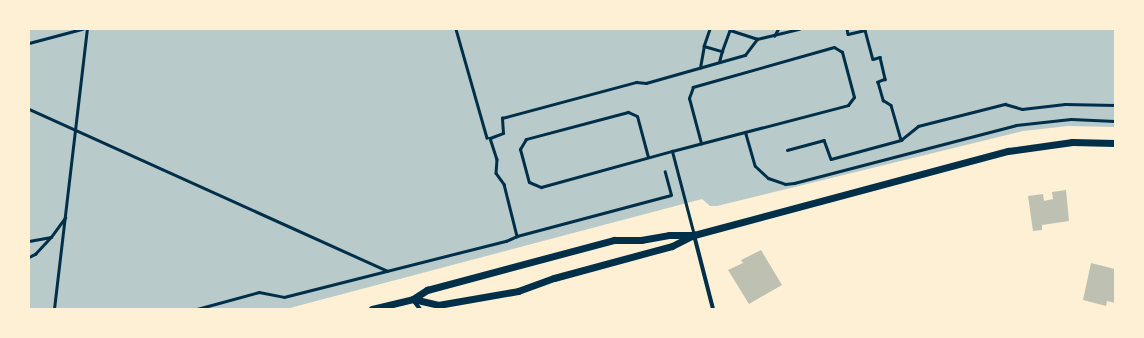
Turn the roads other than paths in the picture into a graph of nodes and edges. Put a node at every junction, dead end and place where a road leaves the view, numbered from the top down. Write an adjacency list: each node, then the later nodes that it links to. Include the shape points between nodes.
1 (1115, 121): 2 (lane, via 1071,119 1016,125 785,184 768,178 755,166)
2 (745, 132): 3 (lane); 3 (lane, via 848,105 854,97 842,52 834,47 693,87 689,98)
3 (701, 143): 5 (lane)
4 (1115, 143): 7 (street, via 1072,142 1008,151)
5 (672, 151): 6 (lane); 7 (lane)
6 (648, 157): 6 (lane, via 540,187 529,182 520,149 526,139 628,112 637,116)
7 (694, 235): 8 (street, via 614,240 427,290); 8 (street, via 672,246 554,278 518,291 438,305); 11 (street)
8 (413, 299): 9 (street); 10 (street)
9 (372, 309)
10 (420, 309)
11 (713, 309)

